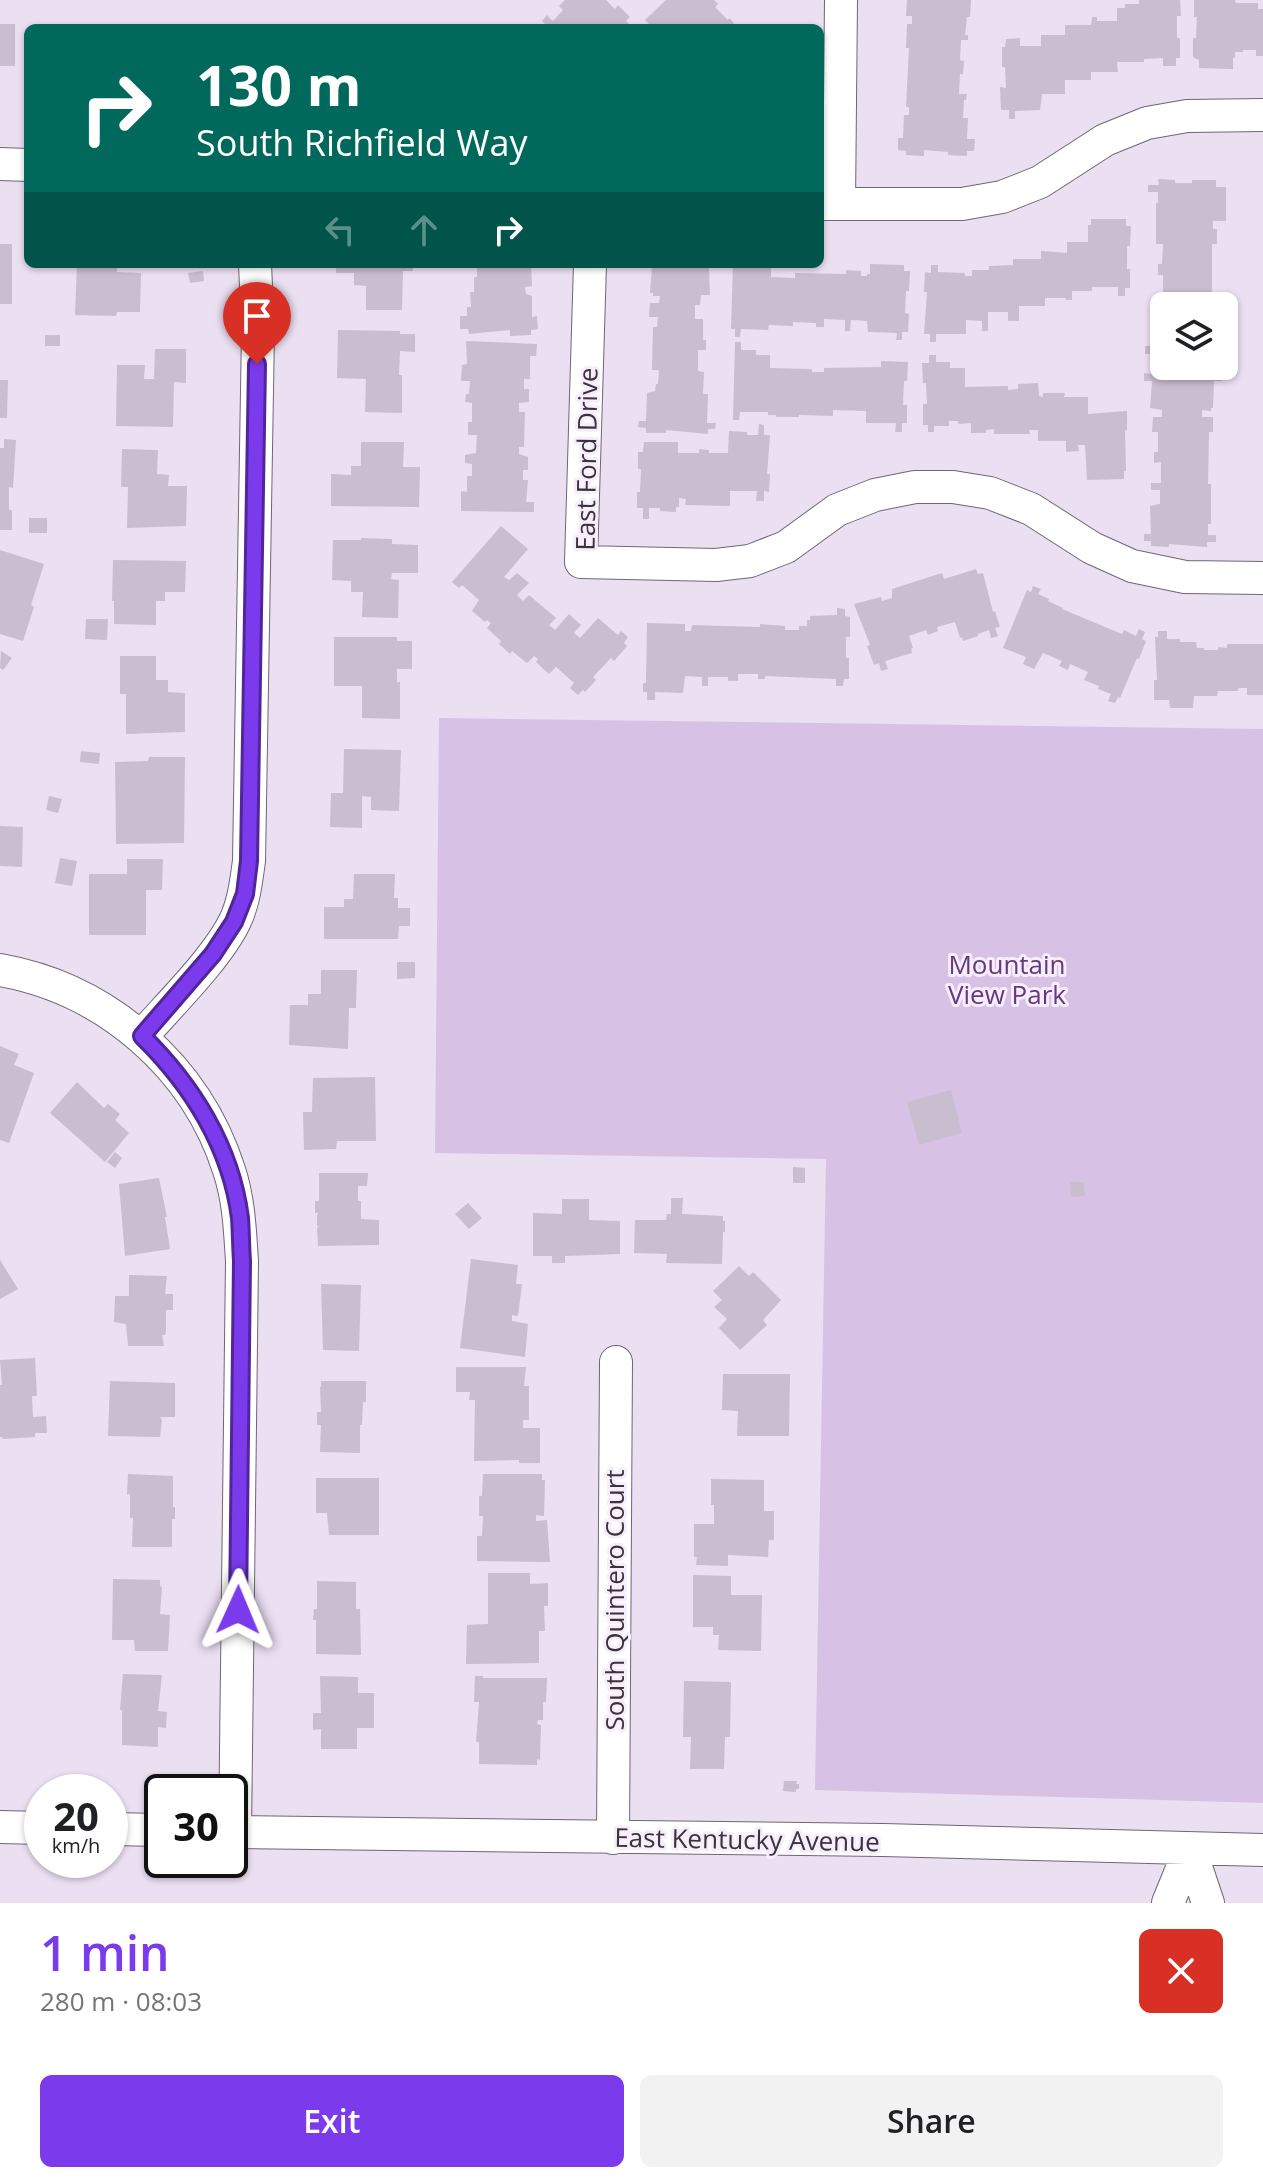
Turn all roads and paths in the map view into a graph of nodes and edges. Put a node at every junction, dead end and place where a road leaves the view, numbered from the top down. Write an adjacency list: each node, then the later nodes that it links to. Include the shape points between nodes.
1 (841, 0): 5 (street)
2 (1263, 115): 5 (street, via 1187,116 1147,123 1002,197 962,204)
3 (0, 164): 4 (street)
4 (24, 165)
5 (830, 204)
6 (255, 268): 10 (street, via 245,894 213,954)
7 (590, 268): 8 (street, East Ford Drive, via 581,562 750,561 786,547 837,510 875,495 953,487 990,493 1031,509 1132,566 1185,577)
8 (1263, 578)
9 (0, 970): 10 (street, via 64,988)
10 (142, 1036): 12 (street, via 189,1090 213,1129 239,1216)
11 (616, 1362): 16 (street, South Quintero Court)
12 (234, 1774)
13 (0, 1827): 14 (street)
14 (24, 1828)
15 (248, 1832): 16 (street, East Kentucky Avenue)
16 (613, 1838): 17 (street, East Kentucky Avenue)
17 (1190, 1849): 18 (street, East Kentucky Avenue); 19 (street); 20 (street)
18 (1263, 1850)
19 (1168, 1903)
20 (1208, 1903)

